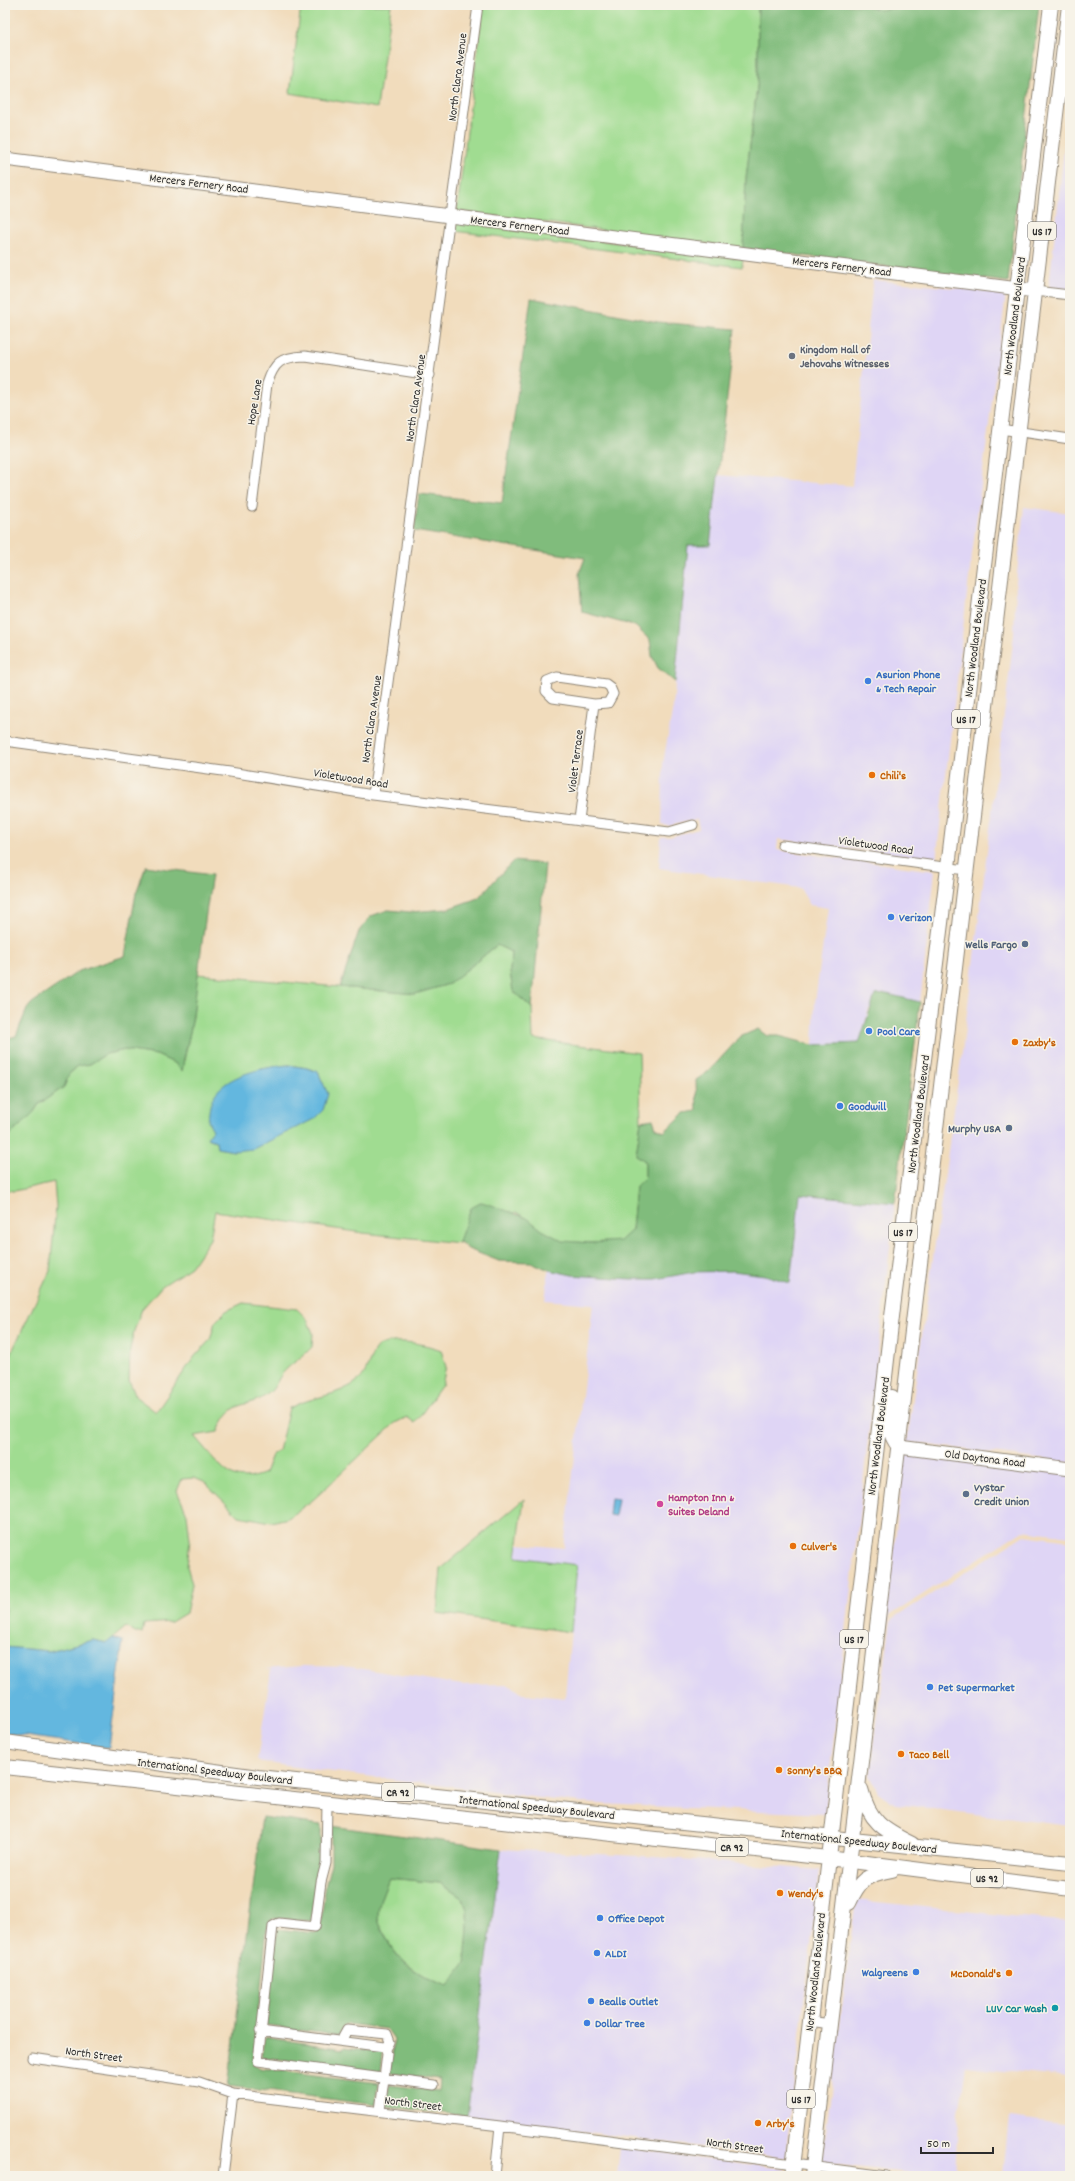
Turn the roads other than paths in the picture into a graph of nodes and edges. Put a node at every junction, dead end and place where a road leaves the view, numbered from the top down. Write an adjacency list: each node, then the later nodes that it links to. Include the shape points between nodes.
1 (478, 5): 7 (street, North Clara Avenue)
2 (1051, 5): 4 (main road, North Woodland Boulevard / US 17)
3 (1069, 5): 5 (main road, North Woodland Boulevard / US 17)
4 (1034, 143): 5 (street); 8 (main road, North Woodland Boulevard / US 17)
5 (1052, 146): 9 (main road, North Woodland Boulevard / US 17)
6 (5, 159): 7 (street, Mercers Fernery Road)
7 (451, 216): 8 (street, Mercers Fernery Road); 11 (street, North Clara Avenue)
8 (1017, 289): 9 (street, Mercers Fernery Road); 12 (main road, North Woodland Boulevard / US 17)
9 (1035, 291): 10 (street); 13 (main road, North Woodland Boulevard / US 17)
10 (1070, 295)
11 (430, 375): 15 (street, Hope Lane, via 305,356 290,357 278,362 271,371 267,384); 20 (street, North Clara Avenue)
12 (1000, 429): 13 (street); 16 (main road, North Woodland Boulevard / US 17)
13 (1018, 432): 14 (street); 17 (main road, North Woodland Boulevard / US 17)
14 (1070, 439)
15 (252, 507)
16 (983, 571): 17 (street); 24 (main road, North Woodland Boulevard / US 17)
17 (1002, 573): 25 (main road, North Woodland Boulevard / US 17)
18 (594, 704): 18 (street, via 553,698 546,691 547,681 557,677 606,684 610,687 613,694 608,703); 21 (street, Violet Terrace)
19 (5, 741): 20 (street, Violetwood Road)
20 (373, 794): 21 (street, Violetwood Road)
21 (579, 821): 22 (street, Violetwood Road, via 669,832)
22 (693, 825)
23 (782, 845): 24 (street, Violetwood Road)
24 (948, 868): 25 (street, Violetwood Road); 26 (main road, North Woodland Boulevard / US 17)
25 (966, 870): 27 (main road, North Woodland Boulevard / US 17)
26 (918, 1117): 27 (main road, via 921,1144); 28 (main road, North Woodland Boulevard / US 17)
27 (931, 1159): 29 (main road, North Woodland Boulevard / US 17)
28 (912, 1161): 29 (main road, via 919,1164 923,1170); 30 (main road, North Woodland Boulevard / US 17)
29 (928, 1190): 32 (main road, North Woodland Boulevard / US 17)
30 (888, 1347): 31 (main road, North Woodland Boulevard / US 17); 32 (main road, via 893,1389 889,1429 891,1438)
31 (878, 1439): 34 (main road, via 891,1456); 35 (main road, North Woodland Boulevard / US 17)
32 (899, 1447): 33 (street, Old Daytona Road); 34 (main road, North Woodland Boulevard / US 17)
33 (1070, 1469)
34 (896, 1473): 36 (main road, North Woodland Boulevard / US 17)
35 (864, 1549): 36 (main road, via 871,1578); 50 (main road, North Woodland Boulevard / US 17)
36 (882, 1595): 40 (main road, North Woodland Boulevard / US 17)
37 (5, 1742): 39 (main road, International Speedway Boulevard / CR 92)
38 (5, 1767): 42 (main road, International Speedway Boulevard / CR 92)
39 (258, 1777): 41 (main road, International Speedway Boulevard / CR 92); 42 (main road)
40 (859, 1781): 51 (main road, North Woodland Boulevard / US 17); 53 (main road, via 865,1805 876,1822 887,1832)
41 (404, 1793): 44 (main road, International Speedway Boulevard / CR 92); 45 (main road)
42 (254, 1794): 43 (main road, International Speedway Boulevard / CR 92)
43 (327, 1803): 45 (main road, International Speedway Boulevard / CR 92); 62 (street, via 326,1863 315,1927 279,1923 273,1926)
44 (538, 1807): 46 (main road, International Speedway Boulevard / CR 92); 47 (main road)
45 (401, 1811): 47 (main road, International Speedway Boulevard / CR 92)
46 (629, 1816): 48 (main road, International Speedway Boulevard / CR 92); 49 (main road)
47 (530, 1825): 49 (main road, International Speedway Boulevard / CR 92)
48 (742, 1828): 50 (main road, International Speedway Boulevard / CR 92); 52 (main road)
49 (635, 1836): 52 (main road, International Speedway Boulevard / CR 92)
50 (830, 1838): 51 (main road, International Speedway Boulevard / US 92); 54 (main road, North Woodland Boulevard / US 17)
51 (852, 1841): 53 (main road, International Speedway Boulevard / US 92); 55 (main road, North Woodland Boulevard / US 17)
52 (740, 1848): 54 (main road, International Speedway Boulevard / CR 92)
53 (919, 1848): 56 (main road, International Speedway Boulevard / US 92)
54 (828, 1858): 55 (main road, International Speedway Boulevard / CR 92); 60 (main road, North Woodland Boulevard / US 17)
55 (850, 1860): 57 (main road, International Speedway Boulevard / CR 92); 59 (main road, North Woodland Boulevard / US 17)
56 (1070, 1863)
57 (904, 1868): 58 (main road, International Speedway Boulevard / US 92); 59 (main road, US 92, via 872,1874 865,1878 856,1887)
58 (1070, 1889)
59 (844, 1913): 61 (main road, North Woodland Boulevard / US 17)
60 (810, 2021): 61 (street); 71 (main road, North Woodland Boulevard / US 17)
61 (830, 2024): 72 (main road, North Woodland Boulevard / US 17)
62 (260, 2031): 63 (street); 66 (street, via 257,2059 260,2062)
63 (341, 2041): 64 (street, via 381,2046); 64 (street, via 347,2030 387,2034 390,2042)
64 (386, 2049): 66 (street)
65 (32, 2058): 68 (street, North Street, via 199,2082)
66 (385, 2078): 67 (street); 69 (street)
67 (434, 2085)
68 (233, 2094): 69 (street, North Street); 73 (street)
69 (380, 2111): 70 (street, North Street)
70 (500, 2126): 71 (street, North Street); 74 (street)
71 (793, 2170): 72 (street, North Street)
72 (813, 2172): 75 (street, North Street)
73 (223, 2176)
74 (495, 2176)
75 (887, 2176)

